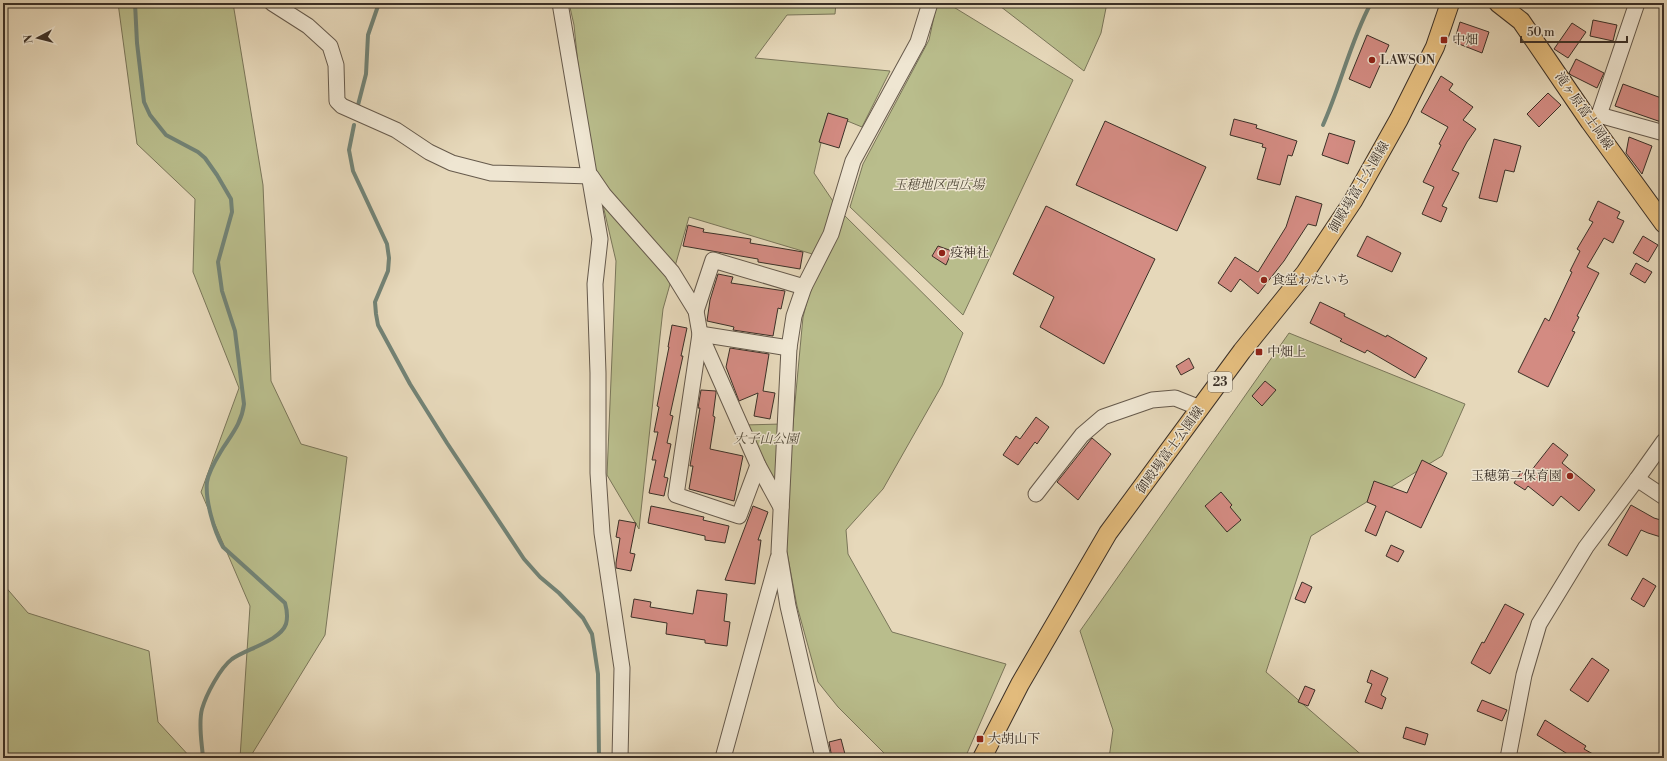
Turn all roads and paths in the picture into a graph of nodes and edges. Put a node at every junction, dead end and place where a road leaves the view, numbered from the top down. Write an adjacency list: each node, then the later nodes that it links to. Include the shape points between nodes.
1 (272, 3): 9 (street, via 308,26 330,46 336,65 337,101 342,106 396,130 452,163 491,174)
2 (560, 3): 9 (street)
3 (930, 3): 11 (street, via 918,42 853,161 831,234)
4 (1450, 3): 15 (main road, 御殿場富士公園線 / 23, via 1435,46 1399,119 1353,201 1305,273)
5 (1498, 3): 7 (main road, 滝ヶ原富士岡線, via 1521,20)
6 (1637, 3): 7 (street)
7 (1595, 118): 8 (street); 10 (main road, 滝ヶ原富士岡線)
8 (1664, 133)
9 (591, 176): 12 (street, via 604,195 672,272); 23 (street, via 600,239 595,284 598,473 602,533 622,668)
10 (1664, 224)
11 (804, 287): 12 (street, via 713,260); 14 (street, via 794,316)
12 (696, 311): 13 (street)
13 (700, 334): 14 (street); 17 (street); 17 (street, via 676,495 740,516)
14 (789, 348): 21 (street)
15 (1200, 408): 19 (street, via 1175,398 1152,400 1103,417 1082,435); 26 (main road, 御殿場富士公園線 / 23, via 1108,533 1020,684)
16 (1664, 440): 18 (street)
17 (758, 465): 21 (street)
18 (1637, 479): 20 (street); 27 (street, via 1586,547 1539,624 1524,676)
19 (1036, 494)
20 (1664, 497)
21 (782, 507): 22 (street)
22 (779, 552): 24 (street); 25 (street, via 788,606)
23 (620, 758)
24 (723, 758)
25 (823, 758)
26 (982, 758)
27 (1508, 758)

